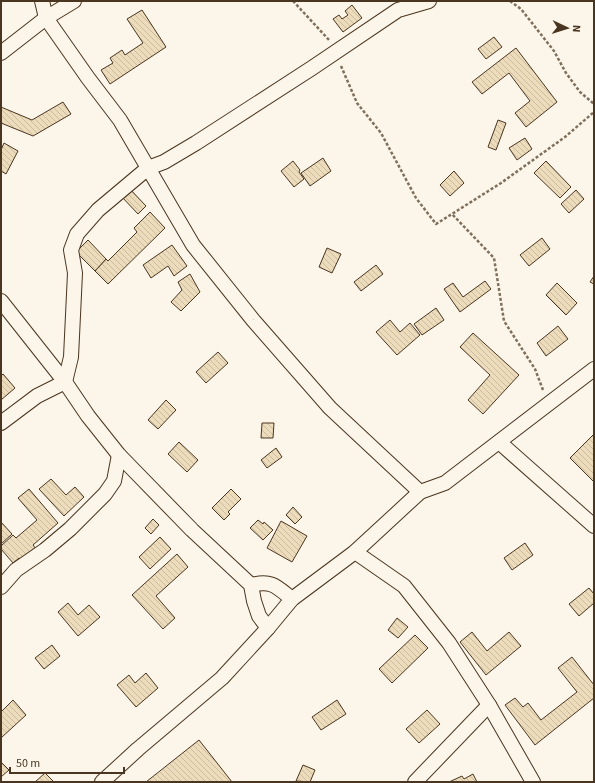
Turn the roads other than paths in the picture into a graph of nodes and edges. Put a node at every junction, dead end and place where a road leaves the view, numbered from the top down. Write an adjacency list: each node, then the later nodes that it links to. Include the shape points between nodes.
1 (42, 1): 4 (street)
2 (74, 1): 4 (street)
3 (429, 1): 6 (street, via 398,10 196,143 164,162)
4 (46, 18): 5 (street); 6 (street, via 120,120)
5 (1, 53)
6 (148, 168): 9 (street, via 98,210 77,234 71,250 74,281 71,357); 13 (street, via 193,245 253,320 330,408)
7 (1, 301): 9 (street)
8 (594, 369): 11 (street)
9 (65, 382): 10 (street, via 37,396); 12 (street)
10 (1, 423)
11 (499, 442): 13 (street, via 445,483); 14 (street)
12 (119, 454): 16 (street, via 192,530); 17 (street, via 114,481 105,494 70,529 16,570)
13 (420, 492): 15 (street)
14 (594, 526)
15 (355, 552): 18 (street); 20 (street, via 404,586 449,643)
16 (252, 585): 18 (street, via 264,582 275,585); 19 (street, via 259,616)
17 (1, 587)
18 (292, 599): 19 (street)
19 (268, 628): 21 (street, via 222,678)
20 (489, 705): 22 (street); 23 (street)
21 (102, 782)
22 (415, 782)
23 (533, 782)

